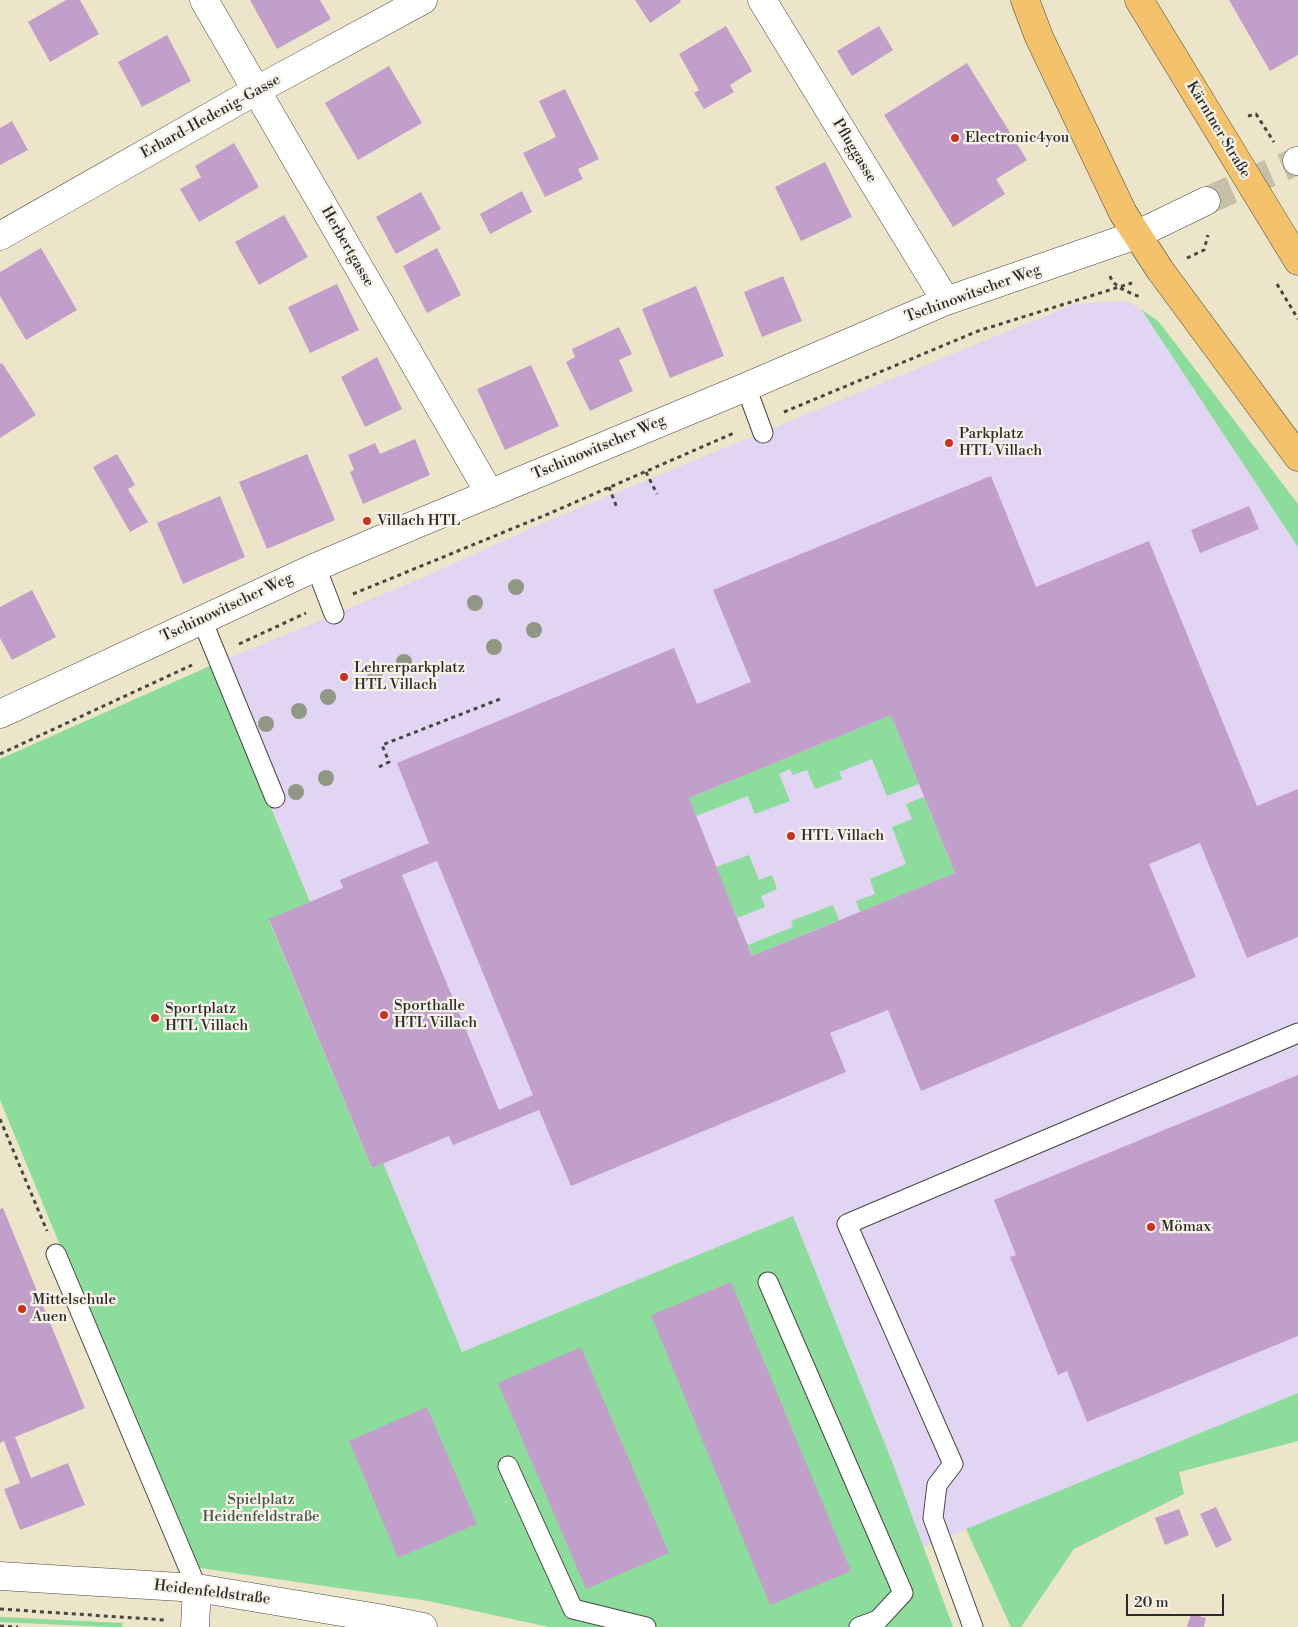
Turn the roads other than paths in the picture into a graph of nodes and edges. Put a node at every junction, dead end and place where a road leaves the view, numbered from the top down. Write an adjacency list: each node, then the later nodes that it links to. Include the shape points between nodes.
1 (204, 0): 6 (street, Herbertgasse)
2 (424, 0): 6 (street, Erhard-Hedenig-Gasse)
3 (762, 0): 11 (street, Pfluggasse)
4 (1025, 0): 8 (main road, via 1039,37)
5 (1139, 0): 10 (main road, Kärntner Straße)
6 (257, 90): 9 (street, Erhard-Hedenig-Gasse); 15 (street, Herbertgasse)
7 (1206, 201): 8 (street, Tschinowitscher Weg)
8 (1136, 235): 11 (street, Tschinowitscher Weg); 14 (main road)
9 (0, 236)
10 (1298, 261)
11 (946, 301): 12 (street, Tschinowitscher Weg)
12 (746, 387): 13 (lane); 15 (street, Tschinowitscher Weg)
13 (761, 427)
14 (1298, 456)
15 (490, 494): 16 (street, Tschinowitscher Weg)
16 (316, 567): 17 (lane); 18 (street, Tschinowitscher Weg)
17 (332, 608)
18 (202, 620): 19 (street, Tschinowitscher Weg); 20 (lane)
19 (0, 714)
20 (274, 798)
21 (1298, 1033): 32 (lane, via 846,1224 953,1464 937,1485 933,1518)
22 (56, 1254): 26 (lane)
23 (768, 1282): 31 (lane, via 902,1593 878,1620)
24 (508, 1466): 30 (lane, via 574,1609)
25 (0, 1576): 26 (street, Heidenfeldstraße)
26 (197, 1588): 27 (street, Heidenfeldstraße); 28 (street)
27 (378, 1622): 29 (street, Heidenfeldstraße)
28 (195, 1627)
29 (423, 1627)
30 (646, 1627)
31 (859, 1627)
32 (973, 1627)

